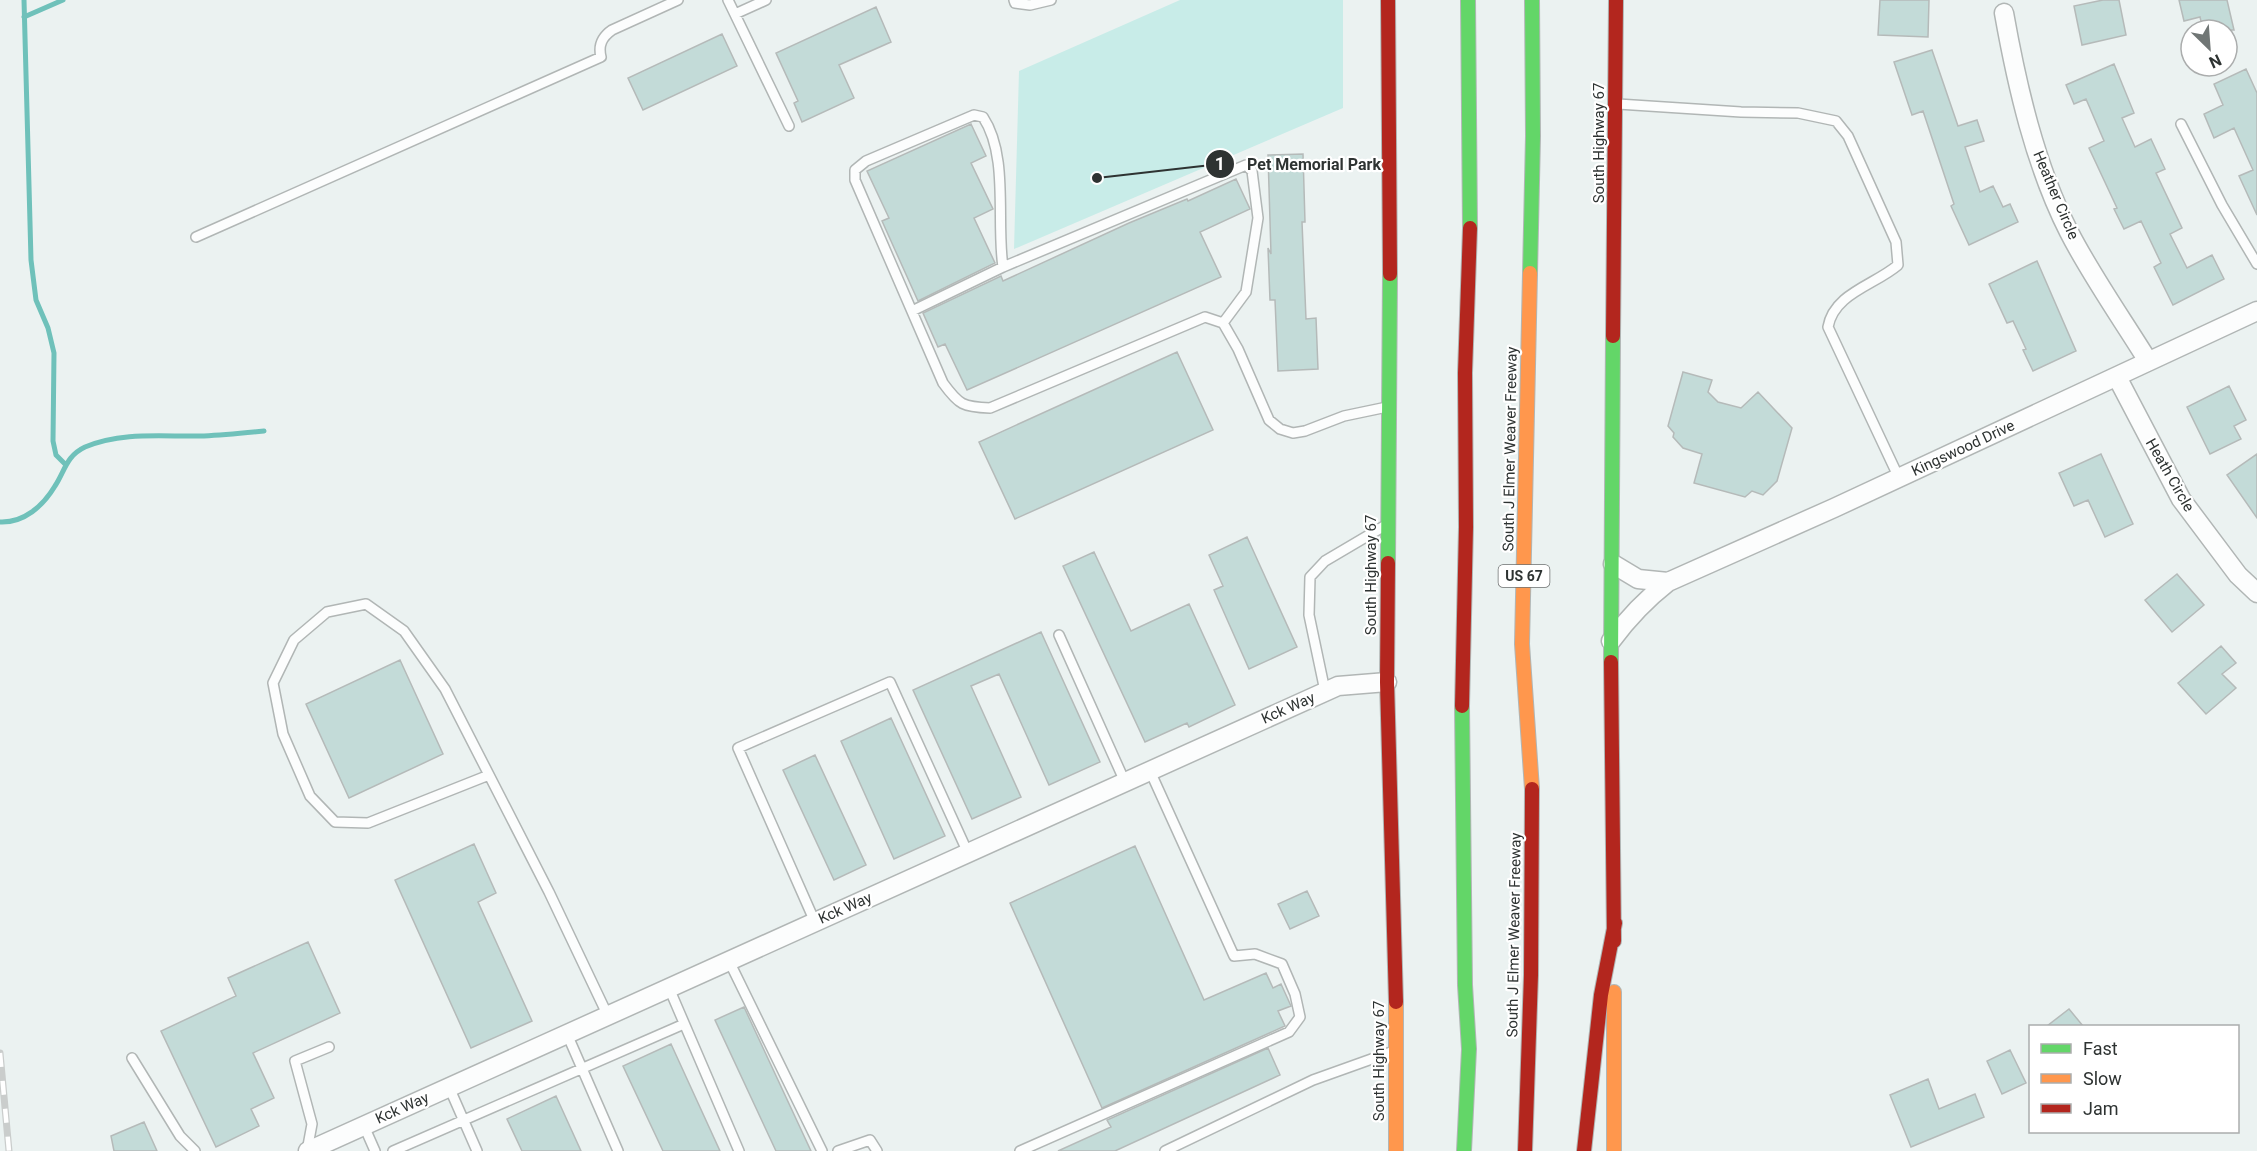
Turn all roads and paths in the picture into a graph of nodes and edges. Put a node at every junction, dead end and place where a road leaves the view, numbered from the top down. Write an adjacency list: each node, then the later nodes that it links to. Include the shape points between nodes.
1 (678, 0): 15 (lane, via 603,36 601,57)
2 (728, 0): 11 (lane)
3 (766, 0): 11 (lane)
4 (1014, 0): 5 (lane, via 1030,5)
5 (1051, 0)
6 (1388, 0): 23 (main road, South Highway 67)
7 (1468, 0): 64 (main road, via 1470,215 1462,672 1468,1048)
8 (1532, 0): 65 (main road, South J Elmer Weaver Freeway / US 67, via 1533,148 1522,644 1533,810)
9 (1616, 0): 12 (main road, South Highway 67)
10 (2004, 13): 21 (street, Heather Circle, via 2016,84 2069,232)
11 (735, 14): 14 (lane)
12 (1616, 104): 24 (lane, via 1798,113 1836,121 1848,136 1896,242 1898,265 1846,298 1830,315 1828,327); 26 (main road, South Highway 67)
13 (2181, 124): 16 (lane)
14 (789, 126)
15 (195, 237)
16 (2257, 264)
17 (1003, 267): 18 (lane); 18 (lane, via 998,159 983,117 974,115 866,161 855,170 855,180); 20 (lane, via 1246,165 1252,171 1258,218 1246,292)
18 (912, 311): 20 (lane, via 943,383 956,401 968,407 990,408 1205,317)
19 (2257, 311): 21 (street, Kingswood Drive)
20 (1223, 323): 23 (lane, via 1269,420 1280,429 1305,431 1344,416)
21 (2148, 361): 22 (street, Kingswood Drive)
22 (2117, 377): 24 (street, Kingswood Drive); 28 (street, Heath Circle, via 2181,499 2238,575)
23 (1389, 406): 25 (main road, South Highway 67)
24 (1899, 478): 27 (street, Kingswood Drive)
25 (1388, 524): 31 (main road, South Highway 67); 32 (lane, via 1325,561 1310,577 1309,615)
26 (1613, 564): 27 (street, Kingswood Drive, via 1638,579); 30 (main road, South Highway 67)
27 (1668, 582): 30 (street, Kingswood Drive, via 1628,617)
28 (2257, 593)
29 (1059, 635): 35 (lane)
30 (1611, 641): 38 (main road, South Highway 67)
31 (1387, 682): 32 (street, Kck Way, via 1338,686); 45 (main road, South Highway 67)
32 (1325, 692): 33 (street, Kck Way)
33 (1150, 771): 35 (street, Kck Way); 61 (lane, via 1234,956 1255,954 1282,964 1300,1017 1289,1032)
34 (489, 775): 34 (lane, via 445,689 404,631 366,604 327,612 294,640 273,683 284,734 310,796 335,822 368,823); 41 (lane)
35 (1125, 782): 36 (street, Kck Way)
36 (968, 853): 37 (street, Kck Way); 37 (lane, via 890,682 738,748)
37 (815, 922): 39 (street, Kck Way)
38 (1614, 923): 66 (main road, via 1601,995); 67 (main road, South Highway 67)
39 (729, 961): 40 (street, Kck Way); 58 (lane)
40 (669, 988): 41 (street, Kck Way); 42 (lane)
41 (608, 1016): 43 (street, Kck Way)
42 (684, 1024): 47 (lane); 57 (lane)
43 (567, 1034): 47 (lane); 48 (street, Kck Way)
44 (329, 1047): 52 (lane, via 295,1061 312,1124)
45 (1397, 1050): 62 (lane, via 1313,1080); 63 (main road, South Highway 67)
46 (132, 1058): 51 (lane, via 180,1136)
47 (581, 1067): 49 (lane); 56 (lane)
48 (449, 1087): 49 (lane); 50 (street, Kck Way)
49 (463, 1119): 54 (lane); 55 (lane)
50 (364, 1126): 52 (street, Kck Way); 53 (lane)
51 (195, 1151)
52 (307, 1151)
53 (375, 1151)
54 (393, 1151)
55 (477, 1151)
56 (618, 1151)
57 (739, 1151)
58 (822, 1151)
59 (838, 1151): 60 (lane, via 870,1140)
60 (877, 1151)
61 (1020, 1151)
62 (1165, 1151)
63 (1396, 1151)
64 (1464, 1151)
65 (1525, 1151)
66 (1584, 1151)
67 (1614, 1151)

